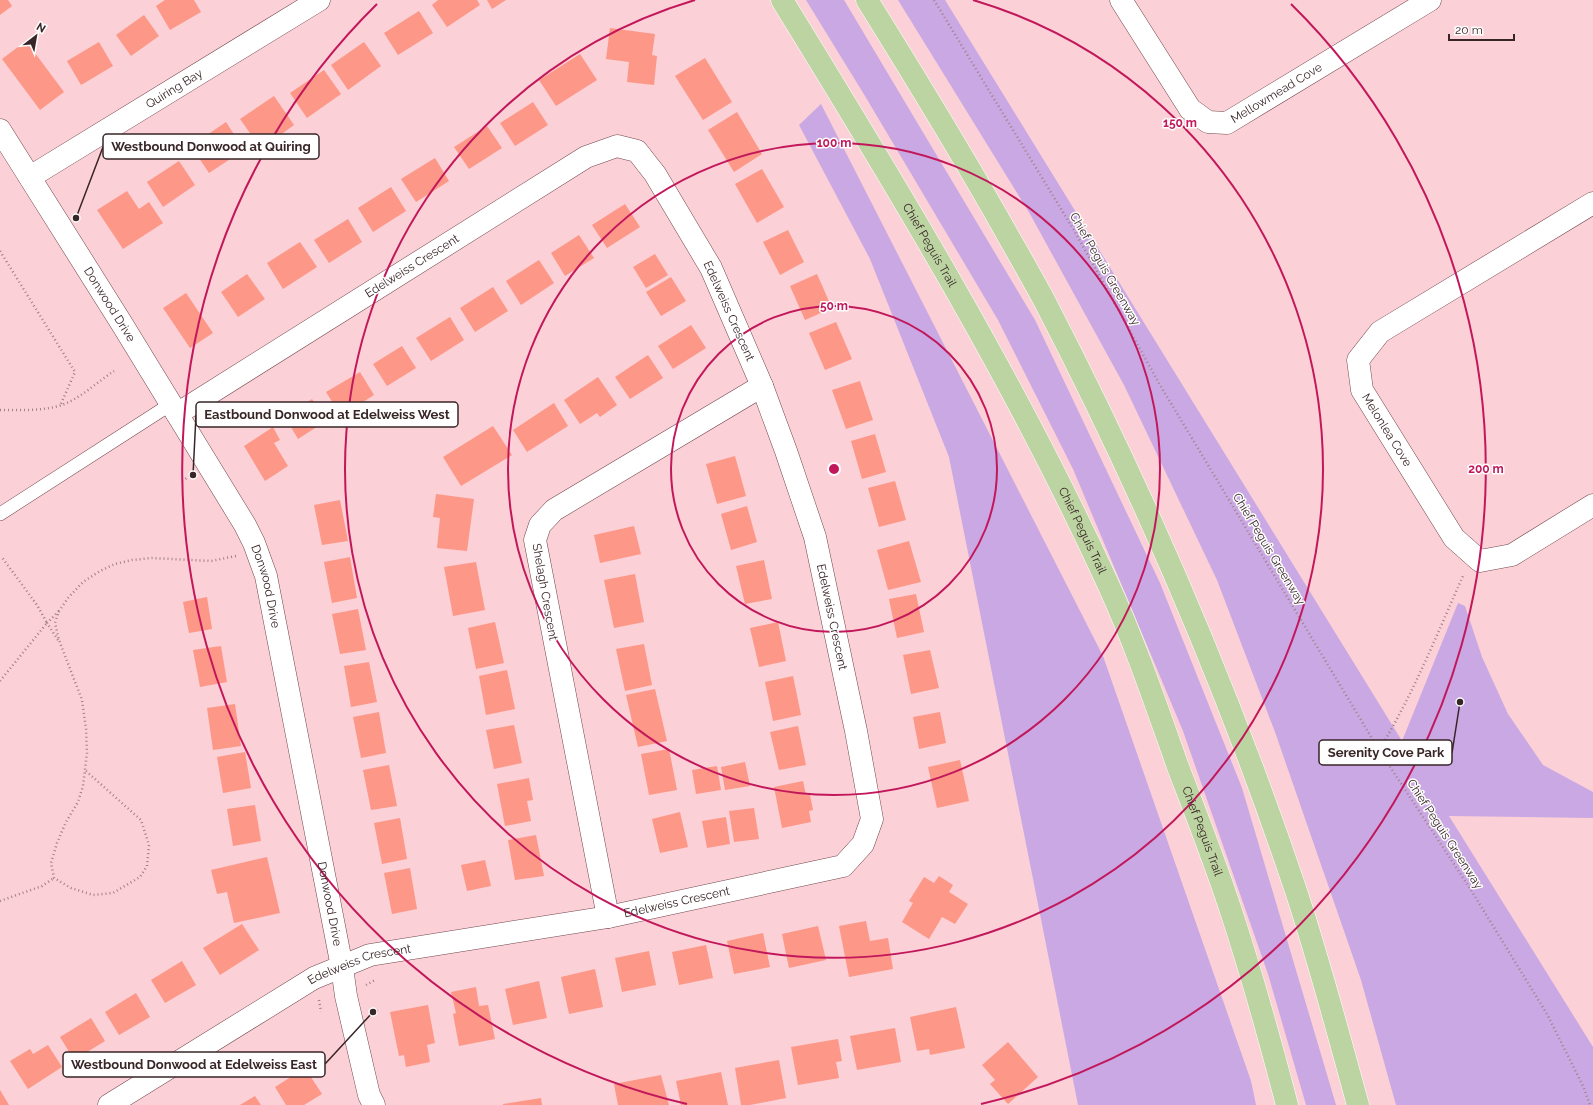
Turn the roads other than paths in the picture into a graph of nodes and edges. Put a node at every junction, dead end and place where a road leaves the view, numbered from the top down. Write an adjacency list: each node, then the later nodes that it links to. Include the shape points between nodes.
1 (319, 0): 7 (street, Quiring Bay)
2 (782, 0): 17 (main road, Chief Peguis Trail, via 867,137 981,333 1036,435 1108,586 1142,668 1230,908 1266,1023)
3 (867, 0): 18 (main road, via 967,164 1042,296 1097,404 1165,550 1237,727 1295,889)
4 (1121, 0): 5 (street, Mellowmead Cove, via 1190,109 1208,122 1227,123)
5 (1430, 0)
6 (0, 130): 7 (street, Donwood Drive)
7 (30, 177): 10 (street, Donwood Drive)
8 (1593, 203): 11 (street, Melonlea Cove, via 1380,332 1358,360 1362,390 1454,538 1480,561 1512,555)
9 (762, 386): 10 (street, Edelweiss Crescent, via 711,268 656,174 637,151 617,146 586,158); 13 (street, Shelagh Crescent, via 554,510 540,525 535,540); 13 (street, Edelweiss Crescent, via 815,537 855,723 872,819 863,844 843,866)
10 (174, 409): 12 (lane); 14 (street, Donwood Drive, via 245,525 266,576)
11 (1593, 505)
12 (0, 514)
13 (608, 917): 14 (street, Edelweiss Crescent, via 370,955)
14 (342, 967): 15 (street, Edelweiss Crescent, via 314,978); 16 (street, Donwood Drive, via 346,996 369,1095)
15 (109, 1105)
16 (374, 1105)
17 (1287, 1105)
18 (1358, 1105)

